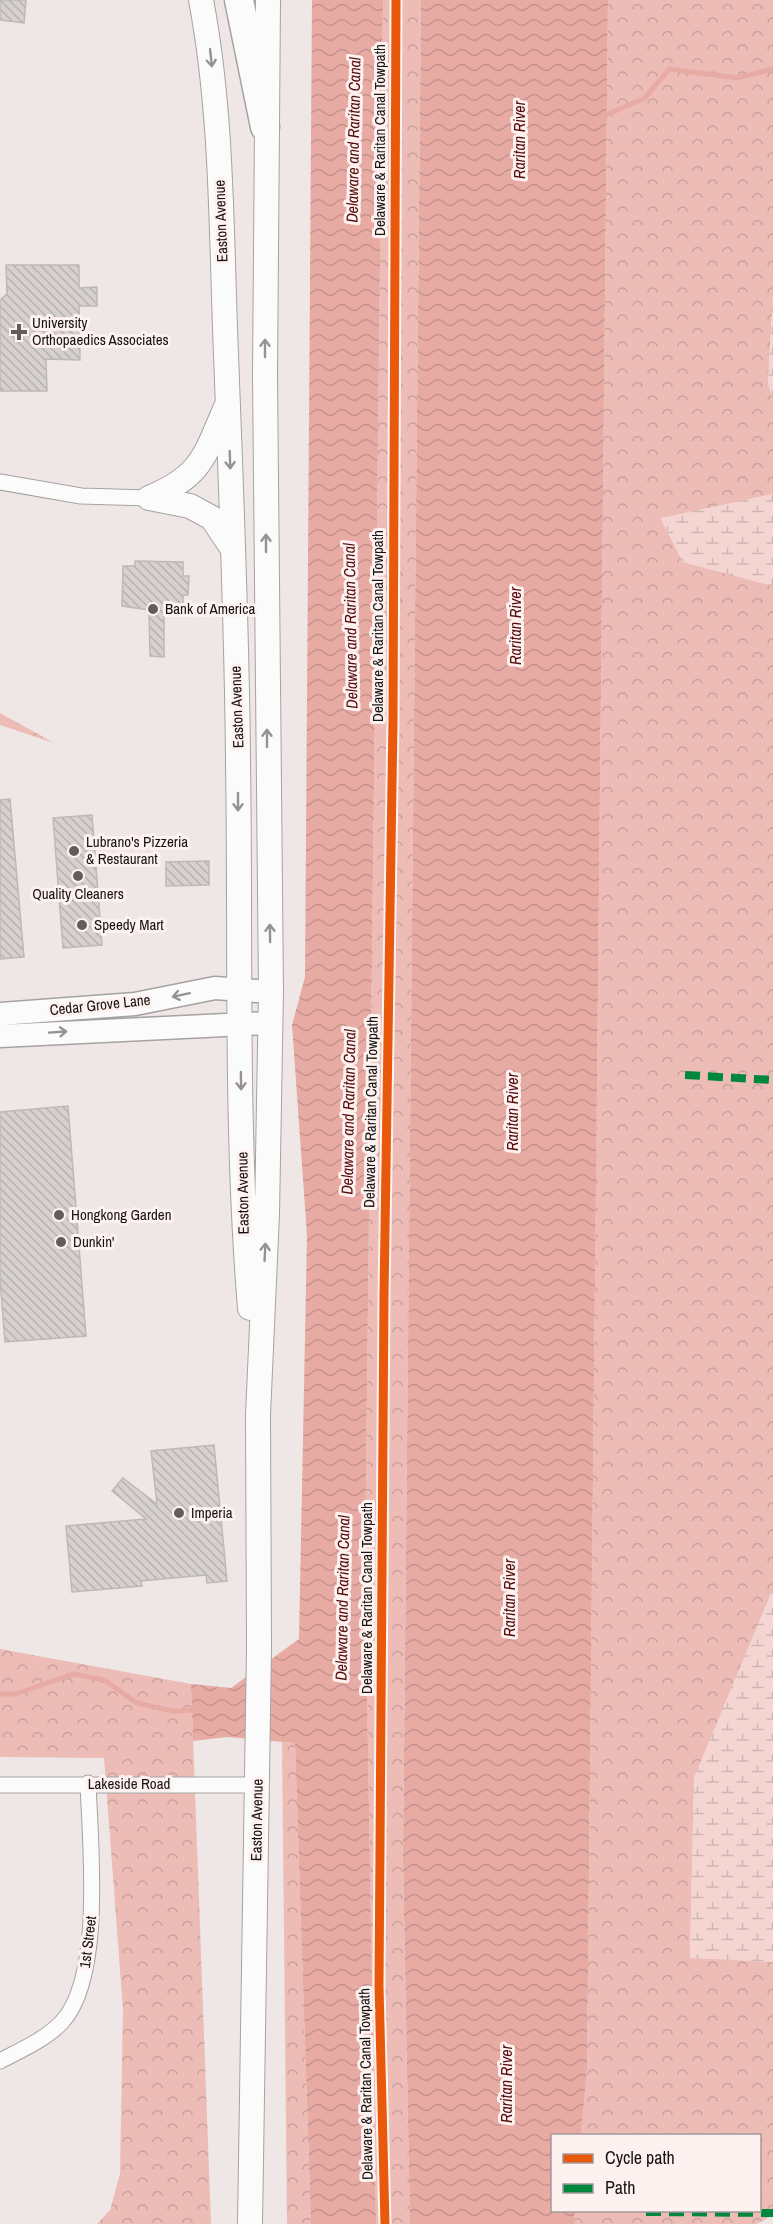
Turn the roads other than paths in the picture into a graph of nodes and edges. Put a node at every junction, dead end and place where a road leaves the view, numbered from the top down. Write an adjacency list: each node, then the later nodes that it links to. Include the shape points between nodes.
1 (201, 0): 5 (main road, Easton Avenue, one-way to 5, via 211,54 219,167)
2 (239, 0): 4 (highway)
3 (268, 0): 4 (main road, Easton Avenue)
4 (265, 127): 10 (main road, Easton Avenue, one-way to 4)
5 (228, 402): 7 (main road, via 194,471 173,488); 8 (main road, Easton Avenue, one-way to 8)
6 (0, 482): 7 (street, via 81,496)
7 (149, 498): 8 (main road, via 190,506 212,518)
8 (232, 548): 9 (main road, Easton Avenue, one-way to 9)
9 (239, 991): 10 (main road, Cedar Grove Lane); 11 (main road, Cedar Grove Lane, one-way to 11, via 215,988 135,1004); 12 (main road, Easton Avenue)
10 (271, 992): 13 (main road, Easton Avenue)
11 (0, 1014)
12 (240, 1023): 13 (main road, Cedar Grove Lane); 14 (main road, Cedar Grove Lane, one-way to 12); 15 (main road, Easton Avenue, one-way to 15, via 244,1237)
13 (268, 1023): 15 (main road, Easton Avenue, one-way to 13, via 267,1214)
14 (0, 1036)
15 (258, 1415): 18 (main road, Easton Avenue)
16 (88, 1783): 17 (street, Lakeside Road); 18 (street, Lakeside Road); 19 (street, 1st Street, via 92,1920 85,1971 62,2021)
17 (0, 1785)
18 (258, 1785): 20 (main road, Easton Avenue)
19 (0, 2061)
20 (250, 2224)

